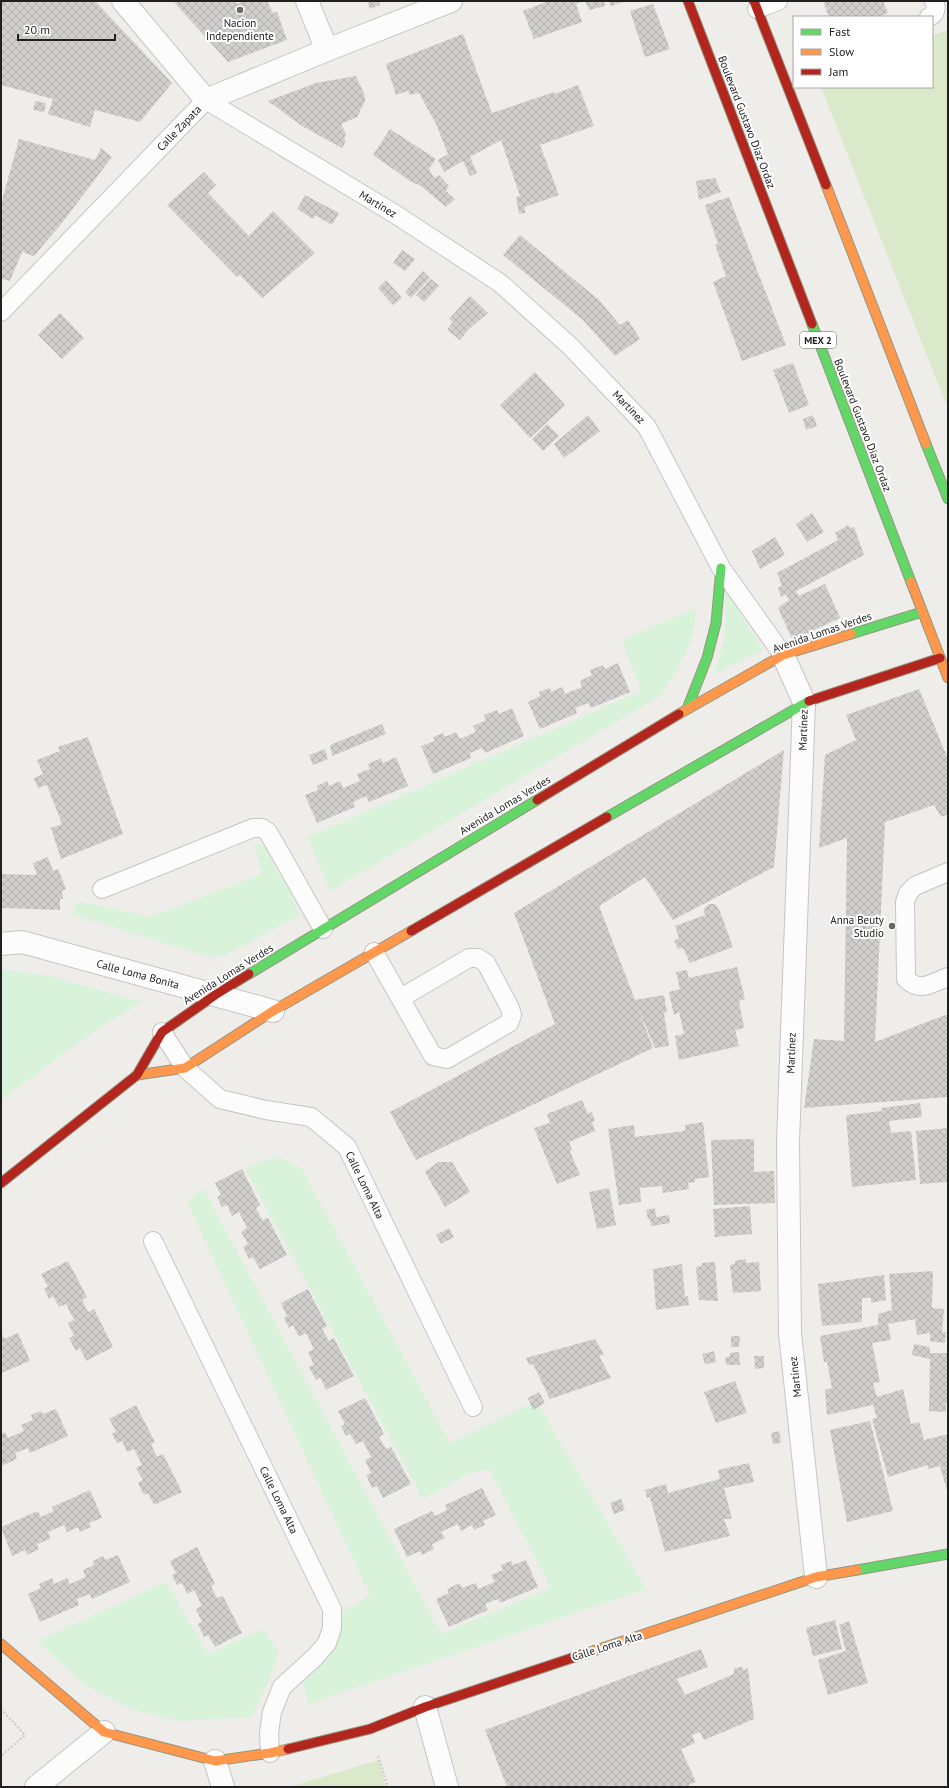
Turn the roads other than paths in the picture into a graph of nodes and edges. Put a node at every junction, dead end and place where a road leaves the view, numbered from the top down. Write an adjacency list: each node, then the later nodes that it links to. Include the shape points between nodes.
1 (123, 1): 11 (street)
2 (307, 1): 9 (street)
3 (451, 1): 9 (street, Calle Zapata)
4 (688, 1): 15 (street, Boulevard Gustavo Díaz Ordaz / MEX 2)
5 (778, 1): 7 (lane)
6 (934, 1): 8 (lane, via 935,10)
7 (756, 5): 10 (street)
8 (932, 16)
9 (326, 50): 11 (street, Calle Zapata)
10 (789, 78): 13 (street)
11 (206, 100): 12 (lane, Calle Zapata); 14 (lane, Martínez, via 395,214 493,279 570,346 647,427)
12 (1, 312)
13 (948, 499)
14 (721, 568): 16 (lane, Martínez); 20 (street, via 716,623 707,658)
15 (922, 612): 16 (street, Avenida Lomas Verdes); 17 (street, Boulevard Gustavo Díaz Ordaz / MEX 2)
16 (783, 655): 19 (street, Martínez); 20 (street, Avenida Lomas Verdes)
17 (940, 658): 18 (street, Boulevard Gustavo Díaz Ordaz / MEX 2); 19 (street)
18 (948, 678)
19 (804, 702): 25 (street); 37 (street, Martínez, via 788,1142 790,1333)
20 (687, 709): 23 (street, Avenida Lomas Verdes)
21 (948, 872): 26 (lane, via 915,886 908,893 905,902 906,979 921,987)
22 (102, 889): 23 (lane, via 253,828 262,828 268,832)
23 (323, 929): 27 (street, Avenida Lomas Verdes)
24 (1, 944): 27 (street, Calle Loma Bonita, via 22,942)
25 (374, 952): 28 (lane); 29 (street)
26 (948, 977)
27 (215, 995): 29 (street, Calle Loma Bonita); 30 (street, Avenida Lomas Verdes)
28 (401, 998): 28 (lane, via 433,1056 440,1058 447,1059 509,1023 512,1015 486,963 478,958 469,958)
29 (273, 1011): 31 (street)
30 (162, 1032): 31 (lane, Calle Loma Alta); 32 (street, Avenida Lomas Verdes)
31 (185, 1068): 32 (street); 35 (lane, Calle Loma Alta, via 220,1099 311,1117 347,1147)
32 (137, 1075): 33 (street, Avenida Lomas Verdes)
33 (1, 1183)
34 (153, 1241): 41 (lane, Calle Loma Alta, via 332,1609 332,1628 327,1643 282,1687 272,1712)
35 (473, 1407)
36 (948, 1554): 37 (street, Calle Loma Alta)
37 (816, 1577): 39 (street, Calle Loma Alta)
38 (1, 1644): 40 (street, Calle Loma Alta)
39 (425, 1707): 41 (street, Calle Loma Alta, via 370,1729); 45 (street)
40 (104, 1732): 42 (street, Calle Loma Alta); 43 (street)
41 (270, 1752): 42 (street, Calle Loma Alta)
42 (215, 1761): 44 (street)
43 (36, 1787)
44 (223, 1787)
45 (447, 1787)

